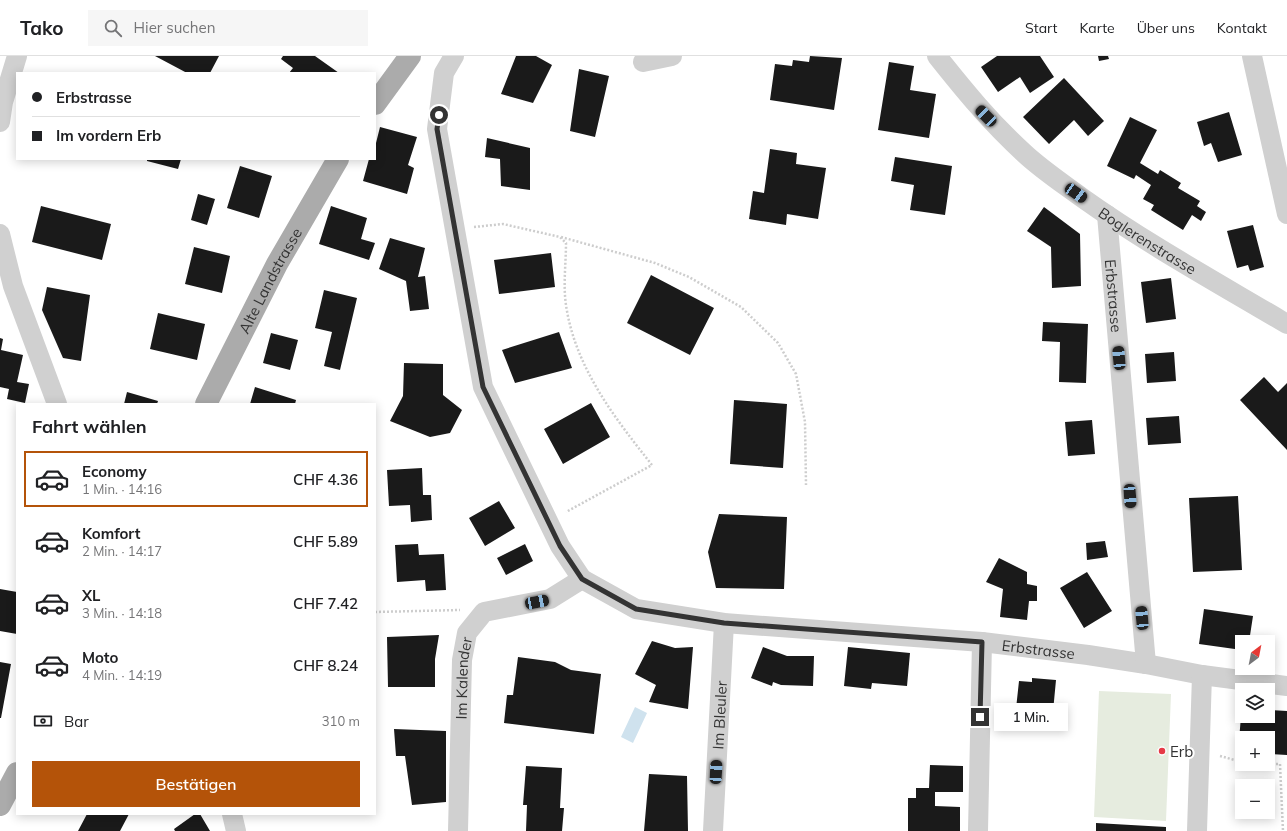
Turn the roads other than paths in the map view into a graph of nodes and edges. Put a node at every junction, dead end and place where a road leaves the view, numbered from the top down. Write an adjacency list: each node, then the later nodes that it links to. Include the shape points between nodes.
1 (16, 56): 9 (street)
2 (410, 56): 8 (main road)
3 (454, 56): 17 (street, Erbstrasse, via 444,73 437,129 483,387 560,546)
4 (672, 56): 7 (street)
5 (937, 56): 12 (street, Boglerenstrasse, via 977,107 1024,154)
6 (1252, 56): 11 (street)
7 (643, 62)
8 (376, 103)
9 (0, 122)
10 (337, 160): 16 (main road, Alte Landstrasse, via 277,264)
11 (1287, 214)
12 (1107, 215): 14 (street, Boglerenstrasse); 20 (street, Erbstrasse)
13 (0, 234): 15 (street, via 13,286)
14 (1287, 324)
15 (57, 403)
16 (207, 403)
17 (582, 579): 18 (street, Erbstrasse, via 636,609); 27 (street, Im Kalender, via 550,599 484,612 467,633 462,660)
18 (724, 623): 19 (street, Erbstrasse); 28 (street, Im Bleuler)
19 (982, 642): 20 (street, Erbstrasse); 29 (street)
20 (1146, 664): 21 (street, Erbstrasse)
21 (1202, 676): 22 (street, Erbstrasse); 30 (street)
22 (1287, 686)
23 (16, 775): 24 (main road)
24 (0, 805)
25 (232, 815): 26 (street)
26 (236, 831)
27 (458, 831)
28 (713, 831)
29 (978, 831)
30 (1197, 831)

